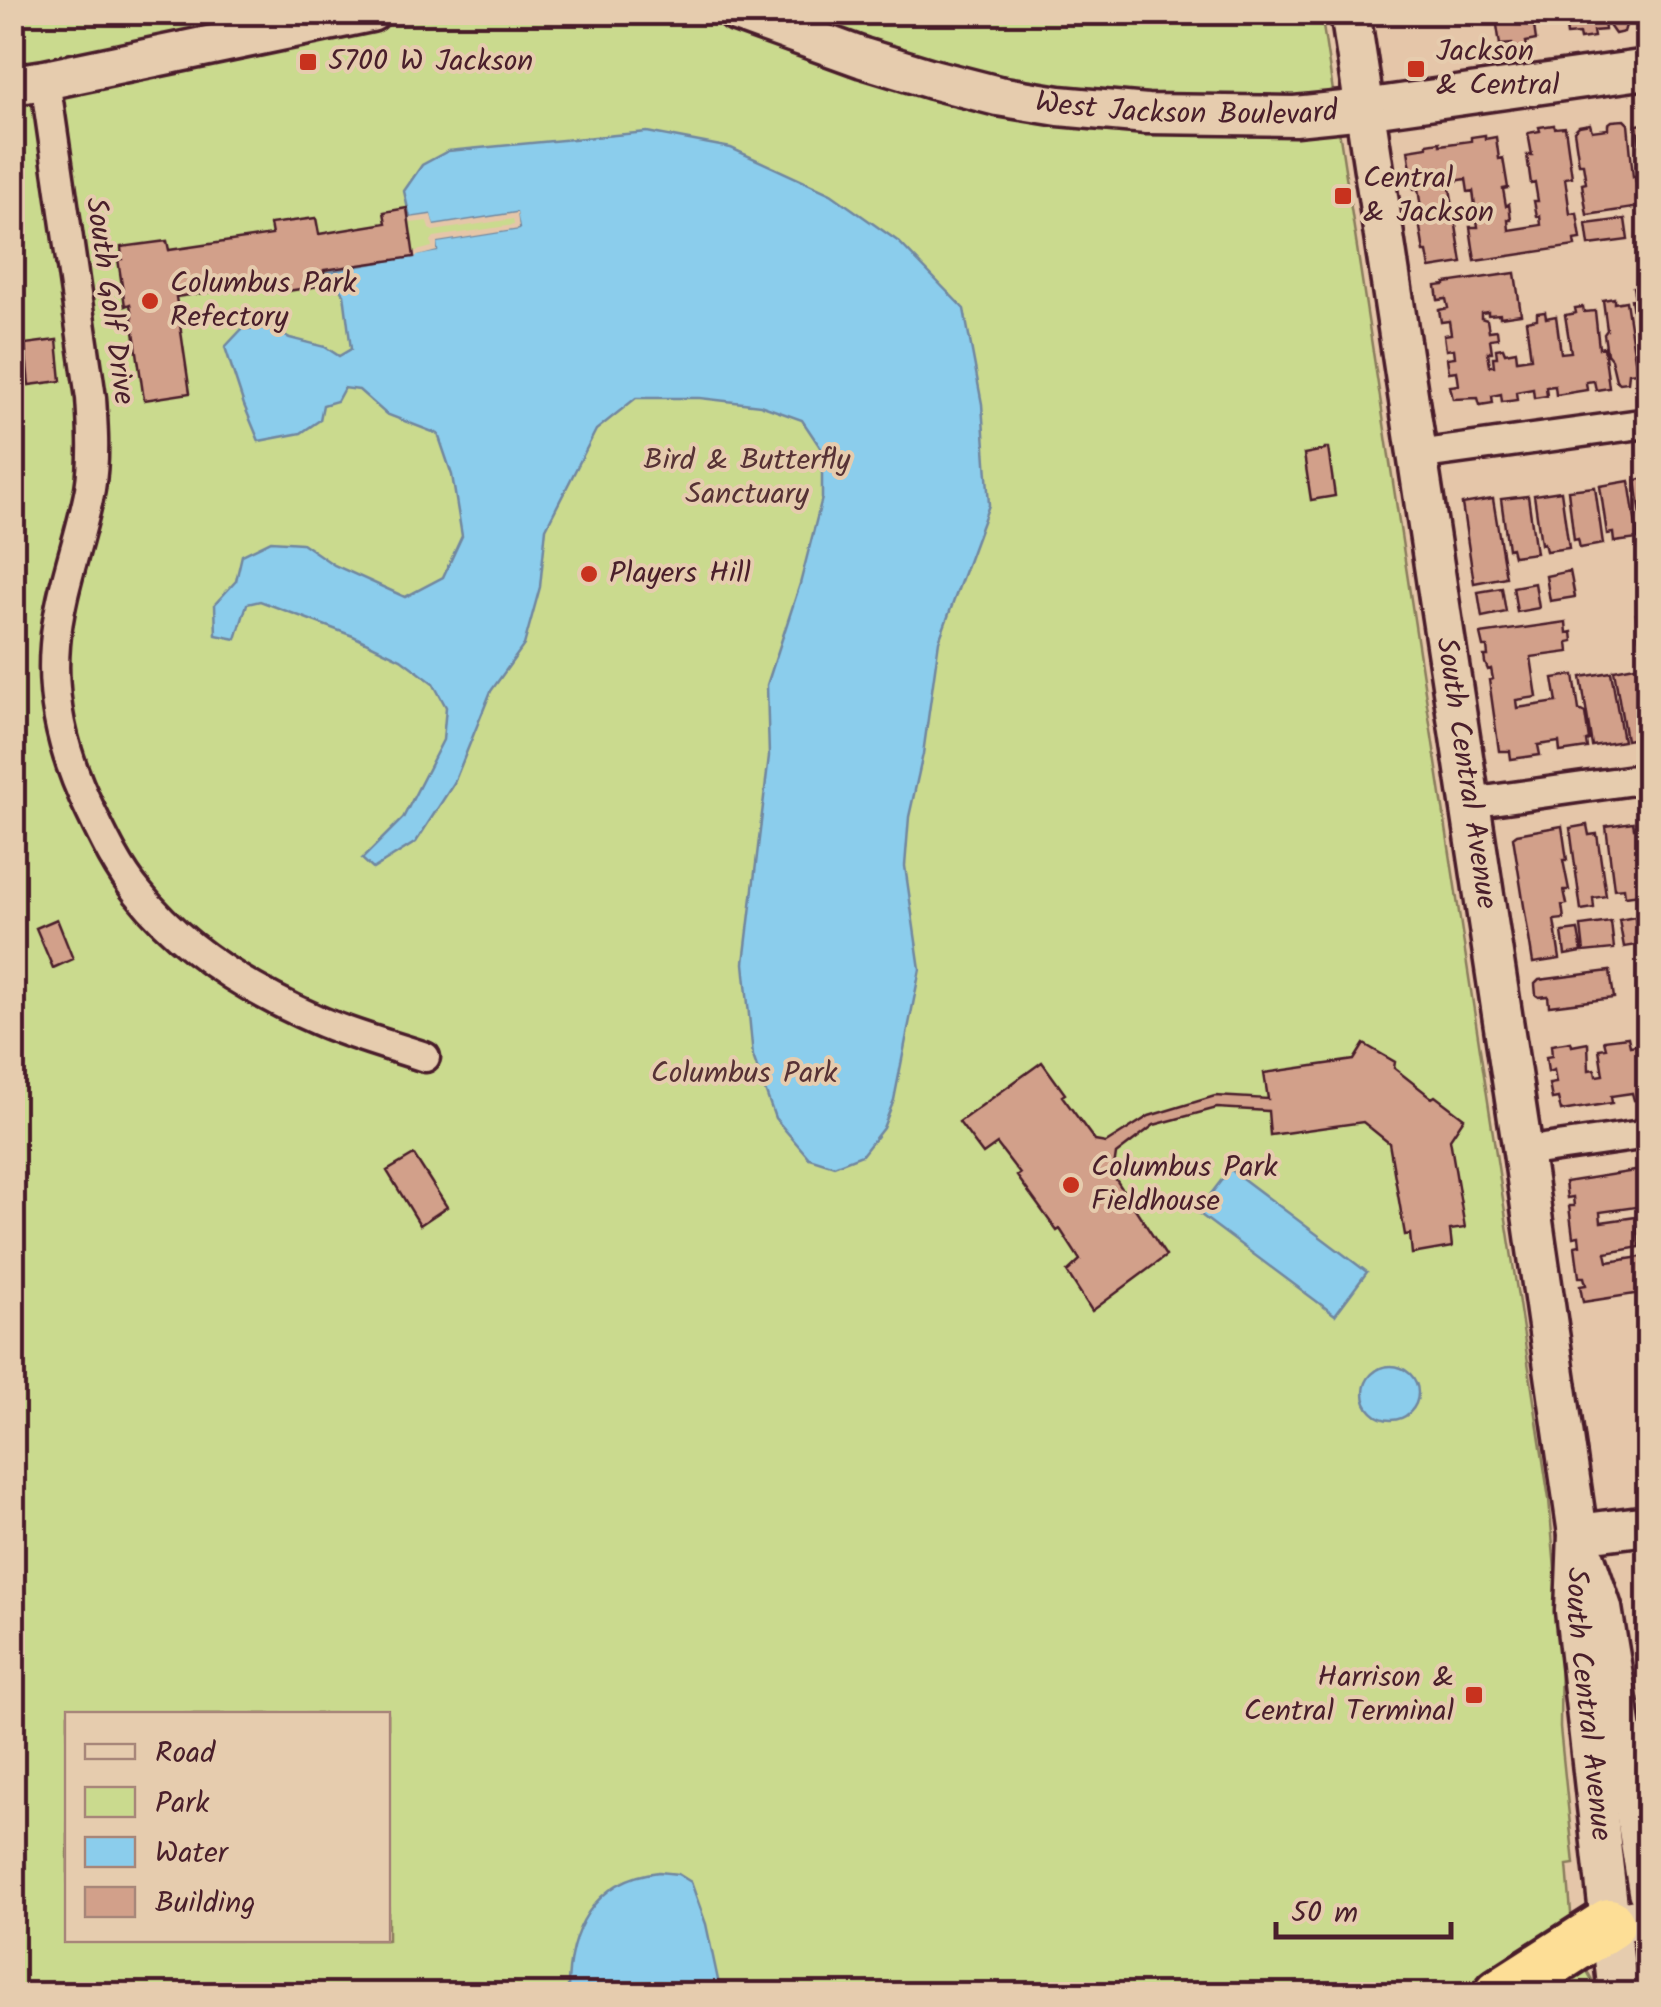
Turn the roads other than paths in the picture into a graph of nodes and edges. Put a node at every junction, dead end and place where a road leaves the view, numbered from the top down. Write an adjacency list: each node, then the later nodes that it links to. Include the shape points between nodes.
1 (370, 12): 5 (street)
2 (736, 12): 6 (street, West Jackson Boulevard, via 932,80 1058,106 1250,116)
3 (1350, 12): 6 (street, South Central Avenue)
4 (1648, 69): 6 (street, West Jackson Boulevard)
5 (29, 82): 11 (street, South Golf Drive, via 94,446 54,650 58,709 77,784 137,892 176,933 224,969 318,1021)
6 (1364, 109): 8 (street, South Central Avenue)
7 (1648, 423): 8 (street)
8 (1417, 456): 10 (street, South Central Avenue)
9 (1648, 778): 10 (street)
10 (1470, 802): 13 (street, South Central Avenue)
11 (425, 1057)
12 (1648, 1134): 13 (street)
13 (1523, 1152): 15 (street, South Central Avenue)
14 (1648, 1524): 15 (street)
15 (1578, 1534): 16 (street, South Central Avenue, via 1602,1608); 17 (street, South Central Avenue, via 1575,1611)
16 (1648, 1890)
17 (1629, 1920): 18 (highway); 19 (street, South Central Avenue)
18 (1500, 1994)
19 (1618, 1994)

